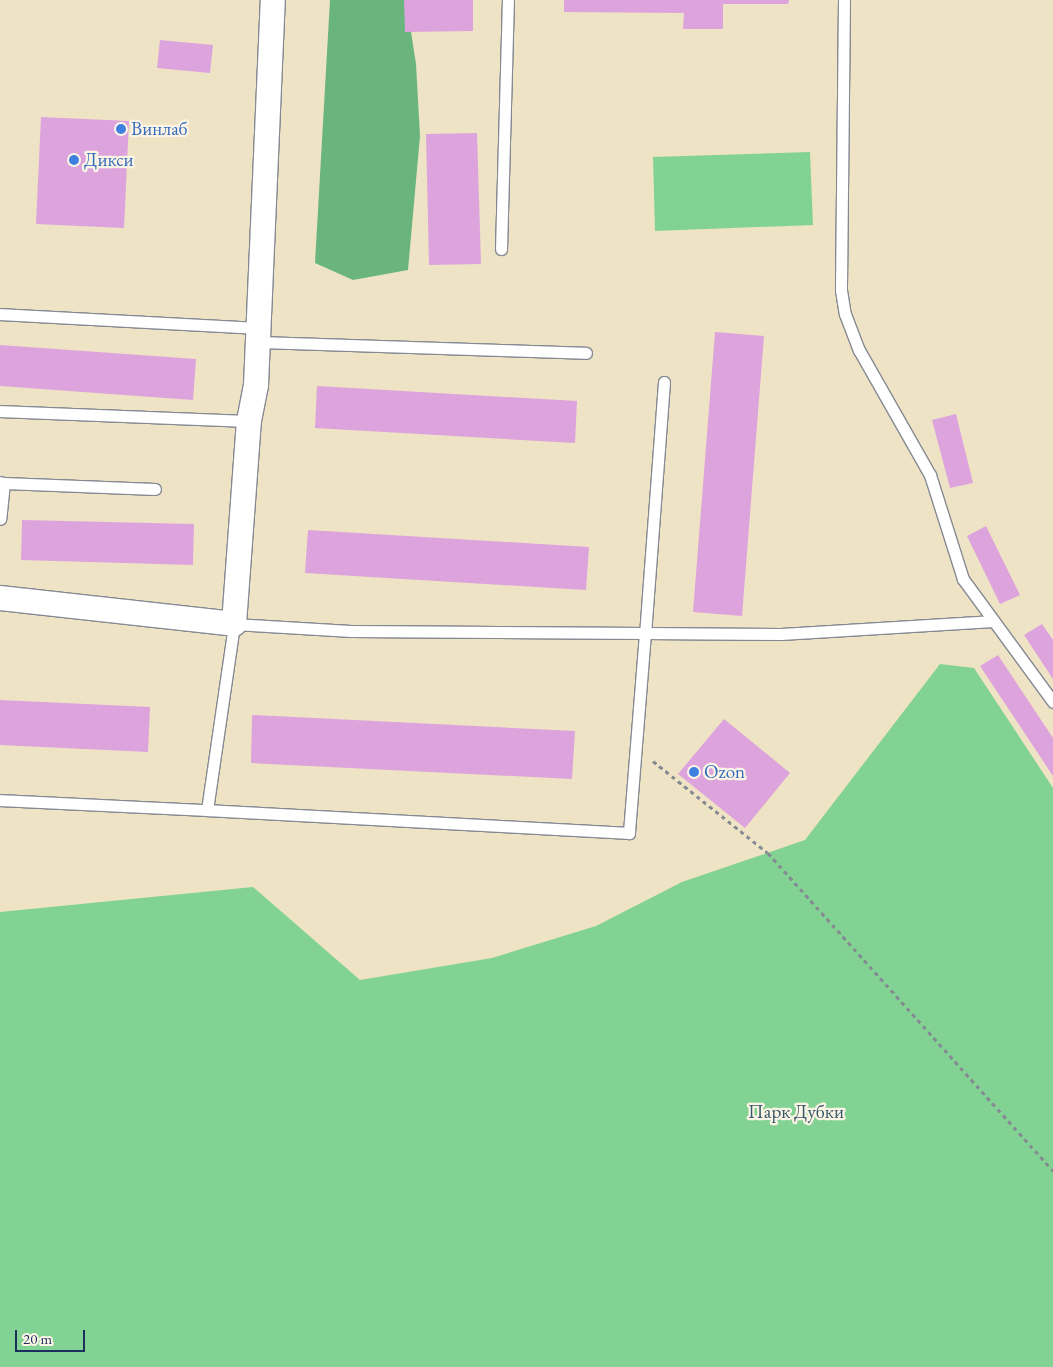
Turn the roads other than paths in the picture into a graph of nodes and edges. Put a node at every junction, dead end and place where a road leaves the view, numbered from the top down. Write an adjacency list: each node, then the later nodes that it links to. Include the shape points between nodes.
1 (273, 0): 6 (street)
2 (508, 0): 4 (lane)
3 (844, 0): 15 (lane, via 841,290 845,314 859,350 930,475 963,579)
4 (501, 249)
5 (0, 314): 6 (lane)
6 (258, 335): 7 (lane); 10 (street)
7 (586, 353)
8 (664, 382): 17 (lane)
9 (0, 411): 10 (lane)
10 (250, 421): 16 (street)
11 (2, 482): 12 (lane); 13 (lane)
12 (155, 489)
13 (0, 519)
14 (0, 598): 16 (street)
15 (994, 621): 17 (lane, via 781,634); 18 (lane)
16 (234, 624): 17 (lane, via 351,631); 20 (lane)
17 (645, 633): 20 (lane, via 629,833)
18 (1053, 702)
19 (0, 800): 20 (lane)
20 (207, 810)

